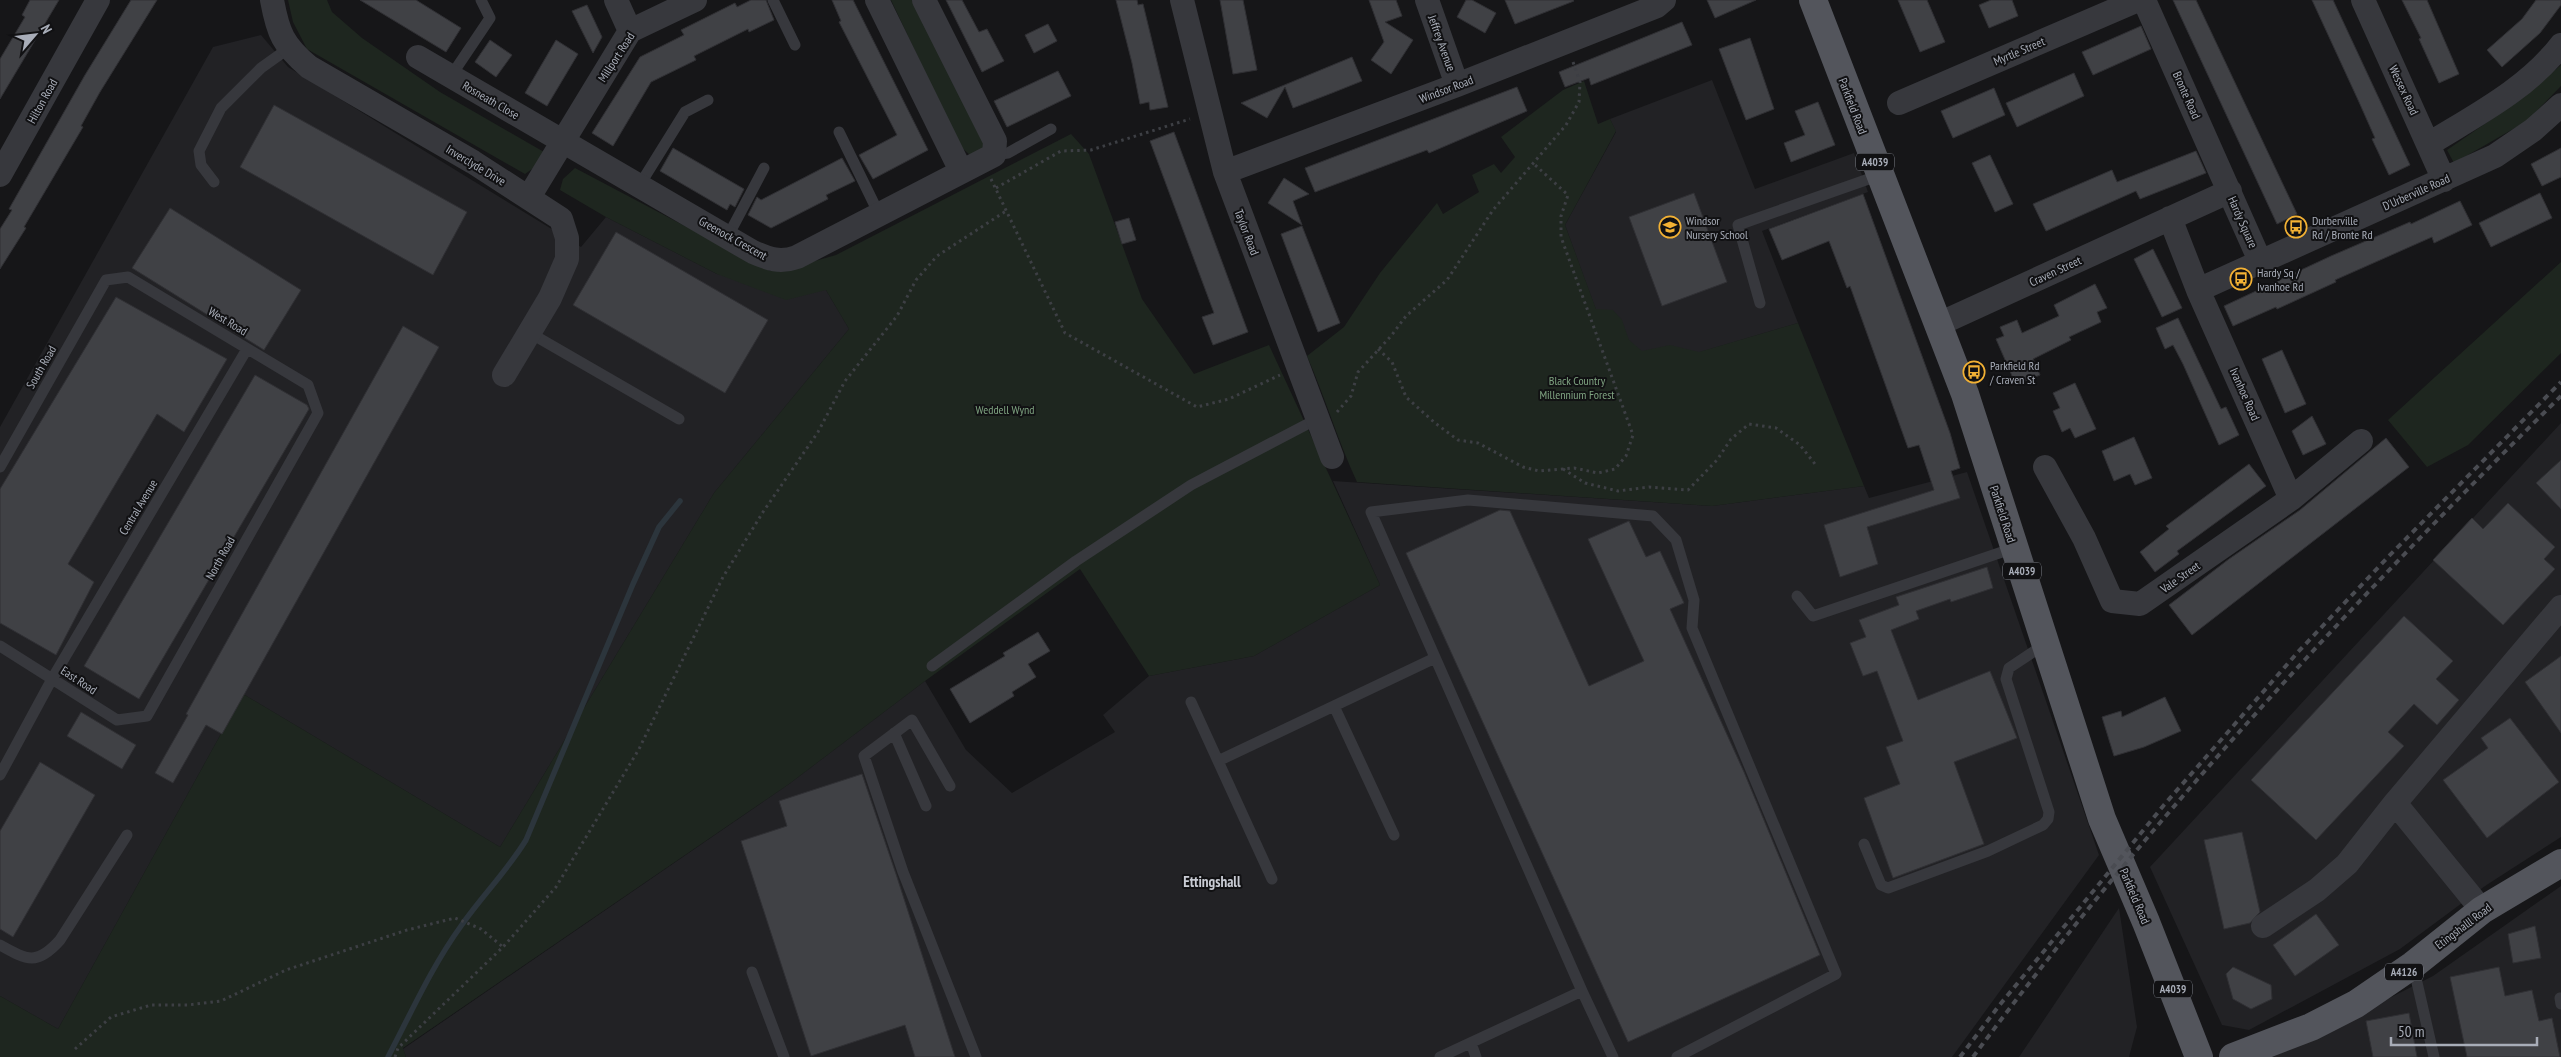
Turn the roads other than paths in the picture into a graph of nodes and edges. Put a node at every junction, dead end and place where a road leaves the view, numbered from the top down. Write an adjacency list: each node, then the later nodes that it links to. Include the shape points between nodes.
1 (98, 0): 34 (street, Hilton Road)
2 (272, 0): 19 (street, Inverclyde Drive, via 279,32)
3 (481, 0): 21 (lane, via 490,18)
4 (616, 0): 16 (street)
5 (696, 0): 16 (street, Millport Road)
6 (773, 0): 17 (lane)
7 (877, 0): 32 (street)
8 (924, 0): 30 (street, via 995,141)
9 (1182, 0): 33 (street, Taylor Road)
10 (1427, 0): 22 (street, Jeffrey Avenue)
11 (1664, 0): 22 (street, Windsor Road, via 1657,6)
12 (1813, 0): 35 (main road, Parkfield Road / A4039)
13 (2138, 0): 24 (street, Myrtle Street)
14 (2144, 0): 39 (street, Bronte Road)
15 (2363, 0): 29 (street, Wessex Road)
16 (630, 31): 28 (street, Millport Road)
17 (796, 45)
18 (2561, 45): 29 (street, via 2547,63 2517,89)
19 (289, 48): 37 (lane, via 261,68 221,108 199,151 200,165); 40 (street, Inverclyde Drive, via 309,67)
20 (418, 57): 21 (street, Rosneath Close)
21 (451, 76): 28 (street, Rosneath Close)
22 (1457, 85): 33 (street, Windsor Road)
23 (708, 100): 38 (lane, via 686,112)
24 (1899, 103)
25 (2561, 105): 36 (street, D'Urberville Road, via 2534,130 2494,156)
26 (1051, 129): 30 (lane, via 1008,153)
27 (839, 132): 41 (lane)
28 (563, 142): 38 (street, Greenock Crescent); 40 (street, Millport Road)
29 (2429, 144): 36 (street, Wessex Road)
30 (988, 158): 32 (street, Greenock Crescent)
31 (764, 168): 43 (lane)
32 (962, 171): 41 (street, Greenock Crescent)
33 (1225, 172): 54 (street, Taylor Road)
34 (0, 175)
35 (1880, 175): 47 (lane, via 1738,225); 48 (main road, Parkfield Road / A4039)
36 (2444, 180): 44 (street, D'Urberville Road)
37 (214, 182)
38 (639, 186): 43 (street, Greenock Crescent)
39 (2230, 191): 42 (street, Hardy Square); 44 (street, Hardy Square)
40 (529, 197): 49 (street, Inverclyde Drive, via 561,219 567,238 567,259)
41 (879, 214): 43 (street, Greenock Crescent, via 797,257 783,261 765,258)
42 (2170, 218): 46 (street); 48 (street, Craven Street)
43 (728, 236)
44 (2260, 260): 46 (street, Hardy Square)
45 (106, 280): 50 (lane, West Road, via 128,278); 57 (lane, South Road)
46 (2198, 290): 59 (street, Ivanhoe Road)
47 (1760, 303)
48 (1939, 324): 60 (main road, Parkfield Road / A4039)
49 (530, 333): 51 (street, Inverclyde Drive); 53 (lane)
50 (247, 349): 52 (lane, West Road, via 308,385); 67 (lane, Central Avenue)
51 (504, 375)
52 (318, 412): 70 (lane, North Road)
53 (679, 419)
54 (1317, 419): 56 (street, Taylor Road); 66 (lane, via 1191,485 1076,561)
55 (2361, 441): 59 (street, Vale Street)
56 (1332, 457)
57 (0, 467)
58 (2045, 467): 59 (street, Vale Street, via 2084,538 2112,602 2140,604)
59 (2291, 499)
60 (2014, 548): 61 (lane, via 1813,616); 63 (main road, Parkfield Road / A4039)
61 (1797, 596)
62 (2561, 607): 75 (street)
63 (2046, 643): 79 (lane, via 2010,668 2006,679 2049,812 2048,819 1988,851 1888,888 1881,885); 95 (main road, Parkfield Road / A4039, via 2102,819)
64 (0, 646): 67 (lane, East Road)
65 (1435, 658): 69 (lane); 87 (lane); 94 (lane, via 1371,512 1468,500 1654,516 1676,540 1694,600 1692,628 1836,974)
66 (932, 666)
67 (52, 679): 70 (lane, East Road, via 117,720); 73 (lane, Central Avenue)
68 (1191, 702): 72 (lane)
69 (1334, 706): 72 (lane); 78 (lane)
70 (147, 716)
71 (894, 734): 74 (lane, via 912,720); 76 (lane); 90 (lane, via 864,756 903,872)
72 (1218, 761): 81 (lane)
73 (0, 775)
74 (950, 786)
75 (2395, 803): 82 (street); 83 (street, via 2348,864 2317,890)
76 (926, 806)
77 (127, 835): 84 (lane, via 50,951 39,958 26,959)
78 (1394, 835)
79 (1864, 844)
80 (2561, 863): 82 (main road, Etingshalll Road / A4126)
81 (1272, 879)
82 (2482, 910): 85 (main road, Etingshalll Road / A4126)
83 (2263, 926)
84 (0, 945)
85 (2413, 965): 96 (main road, Etingshalll Road / A4126, via 2356,1004); 97 (lane)
86 (752, 972): 89 (lane)
87 (1582, 991): 88 (lane); 93 (lane)
88 (1471, 1042): 91 (lane); 92 (lane)
89 (784, 1057)
90 (976, 1057)
91 (1440, 1057)
92 (1476, 1057)
93 (1613, 1057)
94 (1677, 1057)
95 (2199, 1057)
96 (2233, 1057)
97 (2434, 1057)

